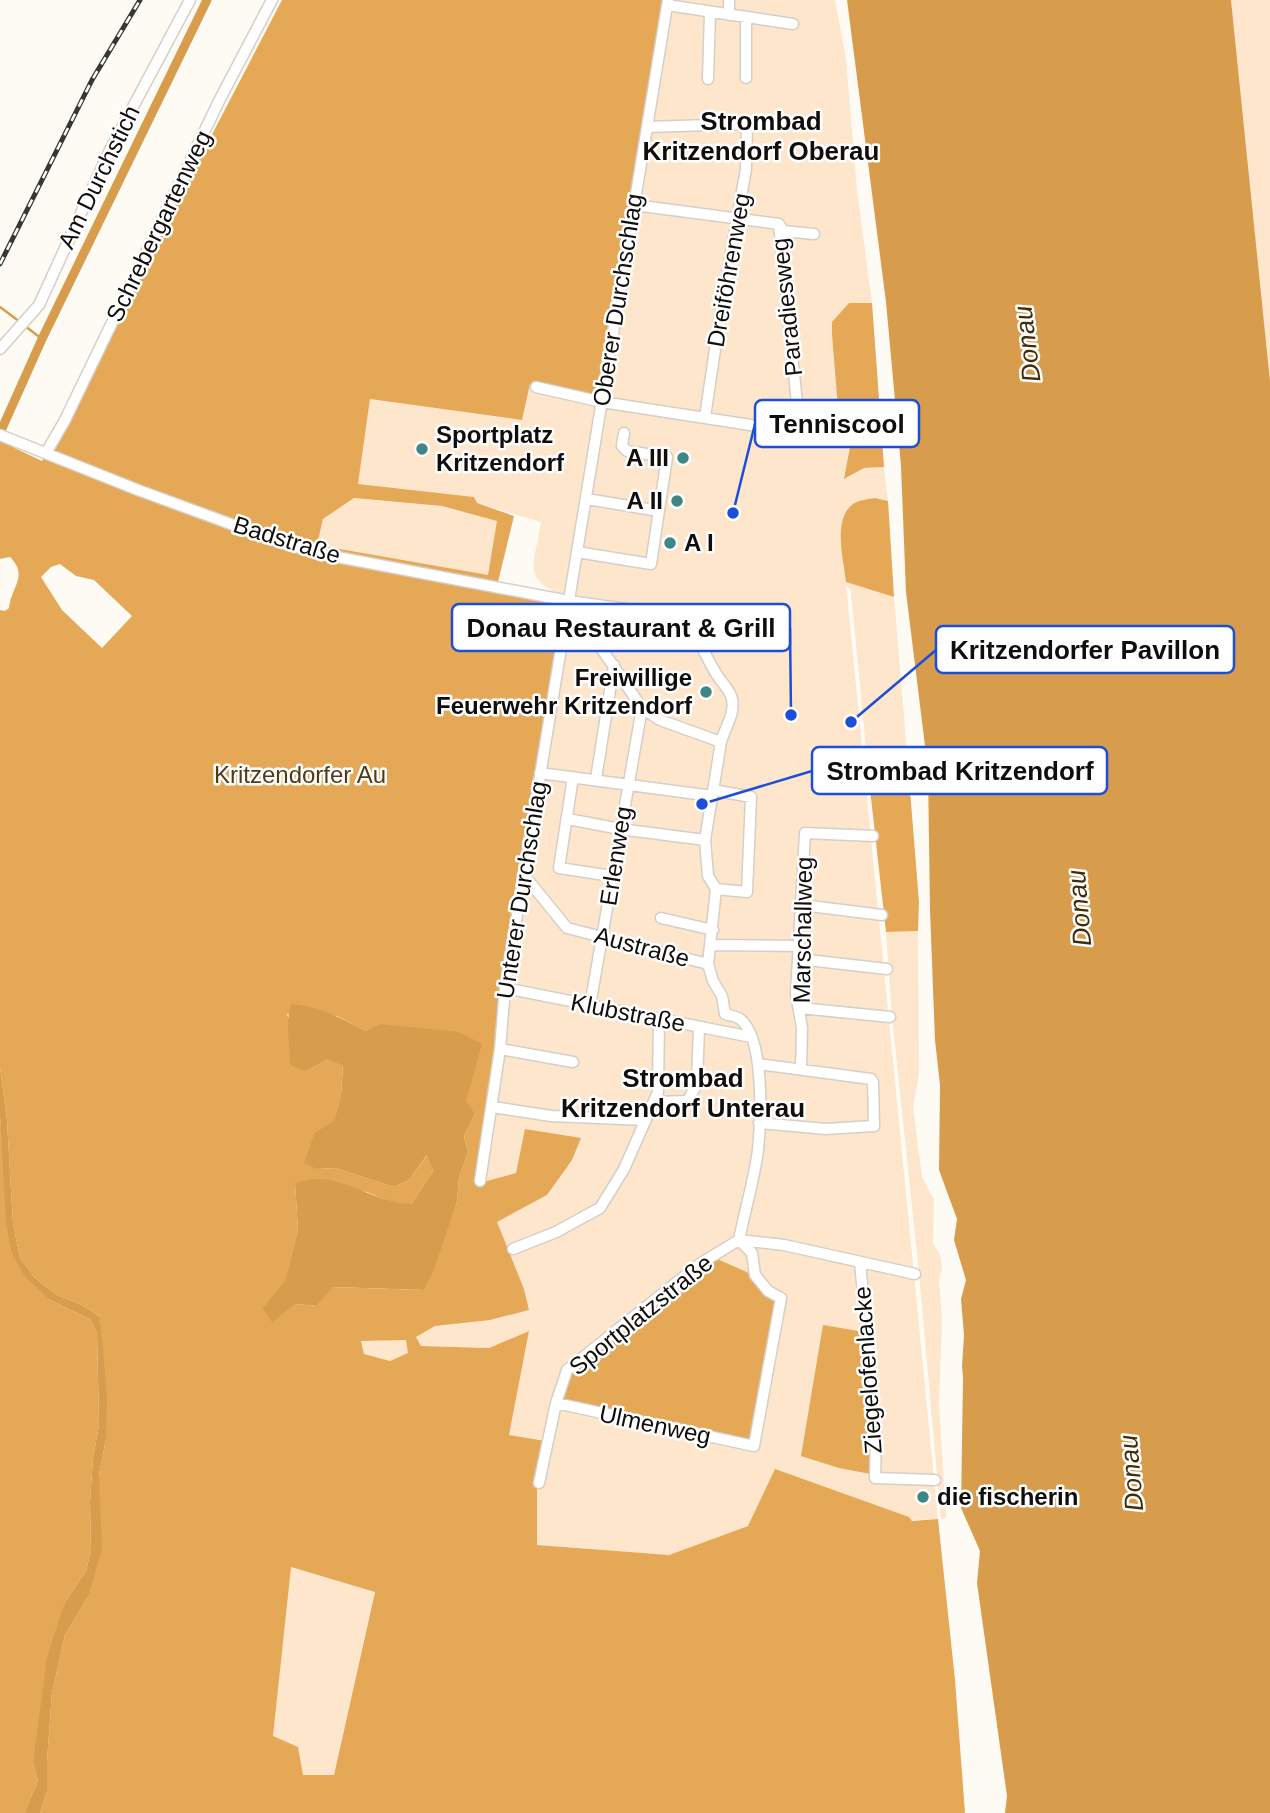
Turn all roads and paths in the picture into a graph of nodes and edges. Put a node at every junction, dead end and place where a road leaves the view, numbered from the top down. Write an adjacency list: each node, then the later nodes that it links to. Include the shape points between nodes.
1 (190, 0): 18 (street, Am Durchstich, via 110,150 39,305)
2 (272, 0): 26 (street, Schrebergartenweg)
3 (729, 0): 6 (street)
4 (668, 2): 5 (street); 13 (street, Oberer Durchschlag)
5 (710, 12): 6 (street); 10 (street)
6 (729, 15): 7 (street)
7 (746, 18): 8 (street); 9 (street)
8 (793, 24)
9 (746, 78)
10 (708, 79)
11 (802, 122): 12 (street)
12 (747, 124): 13 (street); 15 (street, Dreiföhrenweg, via 746,169)
13 (647, 127): 14 (street, Oberer Durchschlag)
14 (634, 205): 15 (street); 20 (street, Oberer Durchschlag)
15 (737, 218): 16 (street); 21 (street, Dreiföhrenweg)
16 (779, 223): 17 (street, via 783,231); 23 (street, Paradiesweg)
17 (814, 234)
18 (0, 349)
19 (536, 387): 20 (street)
20 (602, 402): 21 (street); 27 (street, Oberer Durchschlag)
21 (705, 417): 23 (street)
22 (624, 433): 28 (street, via 622,446 627,451 667,457)
23 (800, 433): 25 (street)
24 (0, 435): 26 (street, Badstraße)
25 (833, 436)
26 (46, 453): 30 (street, Badstraße, via 288,545)
27 (587, 499): 28 (street); 29 (street, Oberer Durchschlag)
28 (659, 511): 29 (street, via 650,564)
29 (577, 552): 30 (street, Oberer Durchschlag)
30 (569, 601): 31 (street); 33 (street, Badstraße, via 683,617 732,697 730,722); 34 (street, Unterer Durchschlag)
31 (614, 665): 32 (street); 36 (street)
32 (642, 708): 33 (street, via 660,720); 37 (street, Erlenweg)
33 (721, 742): 38 (street)
34 (540, 773): 35 (street); 43 (street, Unterer Durchschlag)
35 (573, 777): 36 (street); 39 (street)
36 (596, 779): 37 (street)
37 (627, 784): 38 (street); 40 (street, Erlenweg)
38 (713, 793): 42 (street); 45 (street, via 751,797 747,892)
39 (568, 819): 40 (street); 44 (street, via 559,868)
40 (620, 829): 42 (street); 44 (street, Erlenweg)
41 (873, 836): 46 (street, Marschallweg, via 805,833)
42 (705, 840): 45 (street, via 708,876)
43 (523, 874): 50 (street, Austraße, via 567,928); 56 (street, Unterer Durchschlag)
44 (612, 876): 50 (street, Erlenweg)
45 (716, 889): 49 (street)
46 (802, 905): 47 (street); 52 (street, Marschallweg)
47 (882, 915)
48 (661, 918): 49 (street)
49 (713, 930): 51 (street)
50 (602, 937): 54 (street, Austraße); 57 (street, Erlenweg)
51 (712, 945): 52 (street); 54 (street)
52 (799, 946): 53 (street, Marschallweg)
53 (799, 959): 55 (street); 58 (street, Marschallweg, via 796,994)
54 (708, 964): 62 (street, Austraße, via 725,1014 746,1025)
55 (887, 969)
56 (505, 988): 57 (street, Klubstraße); 63 (street, Unterer Durchschlag)
57 (590, 1006): 60 (street, Klubstraße)
58 (800, 1008): 59 (street); 66 (street, Marschallweg)
59 (890, 1017)
60 (659, 1019): 61 (street, Klubstraße); 67 (street)
61 (699, 1027): 62 (street, Klubstraße); 67 (street, via 697,1083 688,1101)
62 (751, 1037): 65 (street)
63 (500, 1049): 64 (street); 68 (street, Unterer Durchschlag)
64 (573, 1062)
65 (758, 1064): 66 (street); 70 (street)
66 (801, 1069): 70 (street, via 871,1079 874,1126 826,1129)
67 (655, 1101): 69 (street)
68 (493, 1107): 69 (street, via 551,1116); 71 (street, Unterer Durchschlag)
69 (646, 1120): 73 (street, via 600,1208)
70 (759, 1123): 72 (street, via 758,1151)
71 (480, 1181)
72 (739, 1240): 74 (street); 76 (street, Sportplatzstraße, via 701,1263 567,1370); 76 (street, Ulmenweg, via 752,1253 755,1275 781,1298 754,1446)
73 (513, 1249)
74 (860, 1262): 75 (street); 77 (street, Ziegelofenlacke, via 876,1434 875,1478)
75 (915, 1274)
76 (556, 1404): 78 (street, Sportplatzstraße)
77 (935, 1480)
78 (539, 1483)

